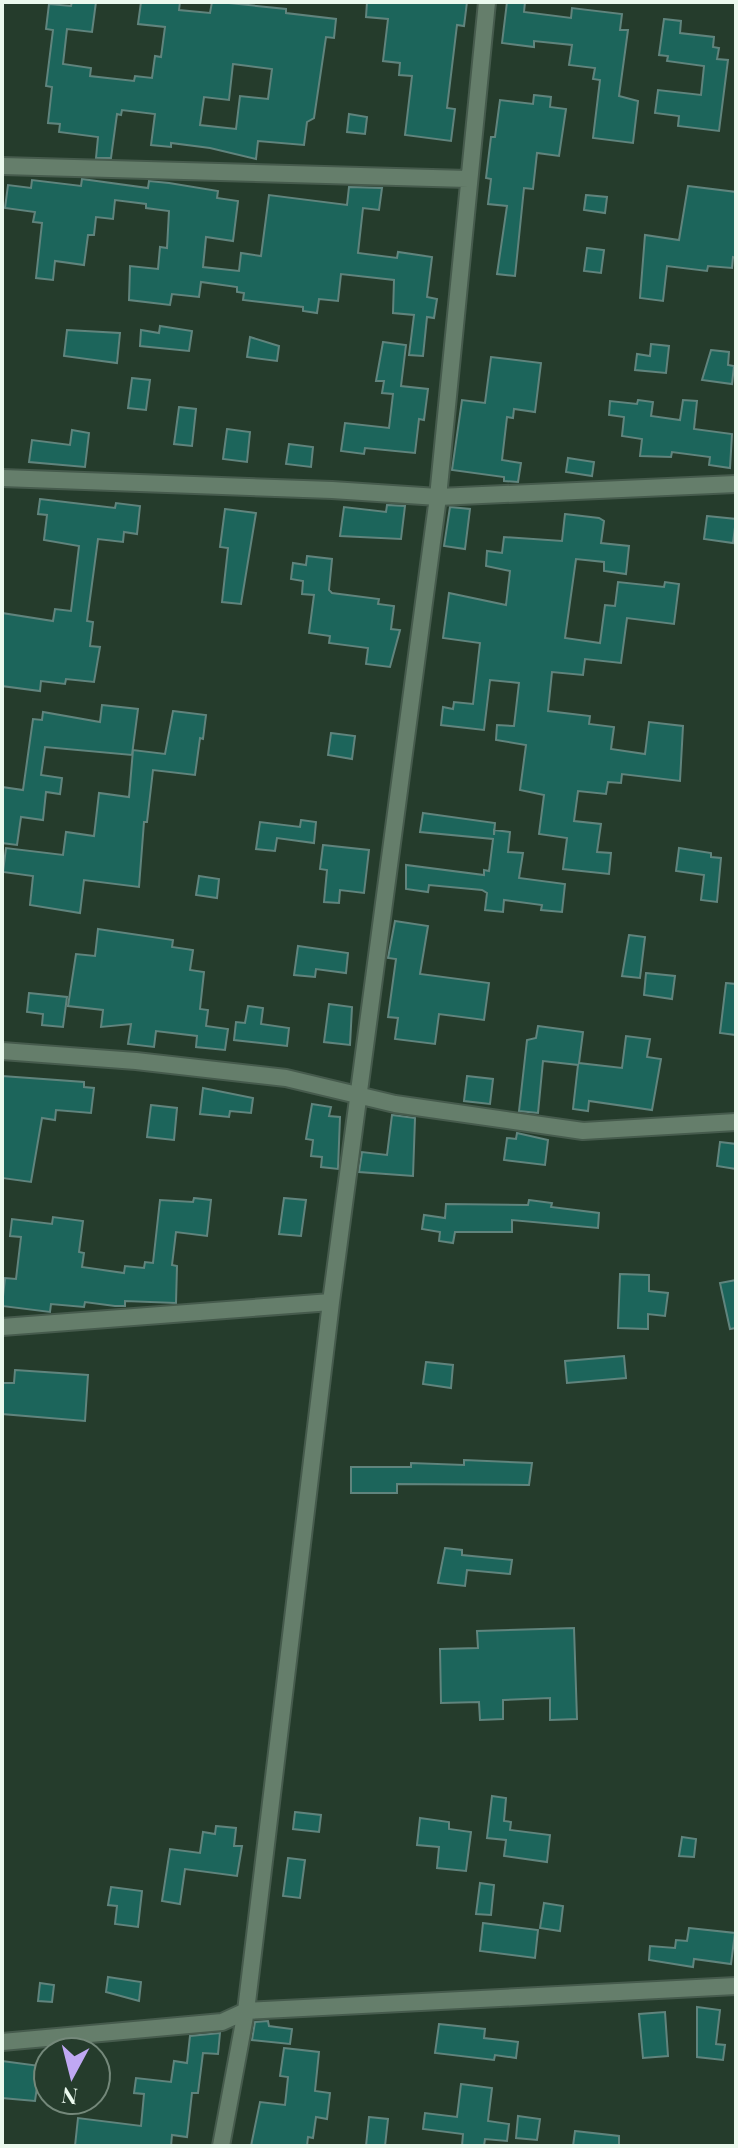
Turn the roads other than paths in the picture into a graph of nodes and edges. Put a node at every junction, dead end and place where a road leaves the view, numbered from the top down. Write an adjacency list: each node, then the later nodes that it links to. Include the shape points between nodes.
1 (487, 2): 3 (street)
2 (2, 166): 3 (street)
3 (468, 179): 6 (street)
4 (2, 478): 6 (street)
5 (736, 484): 6 (street)
6 (438, 497): 8 (street)
7 (2, 1051): 8 (street, via 217,1069 286,1078)
8 (358, 1096): 9 (street, via 583,1131); 10 (street)
9 (736, 1122)
10 (331, 1302): 11 (street); 13 (street)
11 (2, 1327)
12 (736, 1986): 13 (street)
13 (246, 2011): 14 (street, via 222,2022); 15 (street)
14 (2, 2042)
15 (221, 2146)

